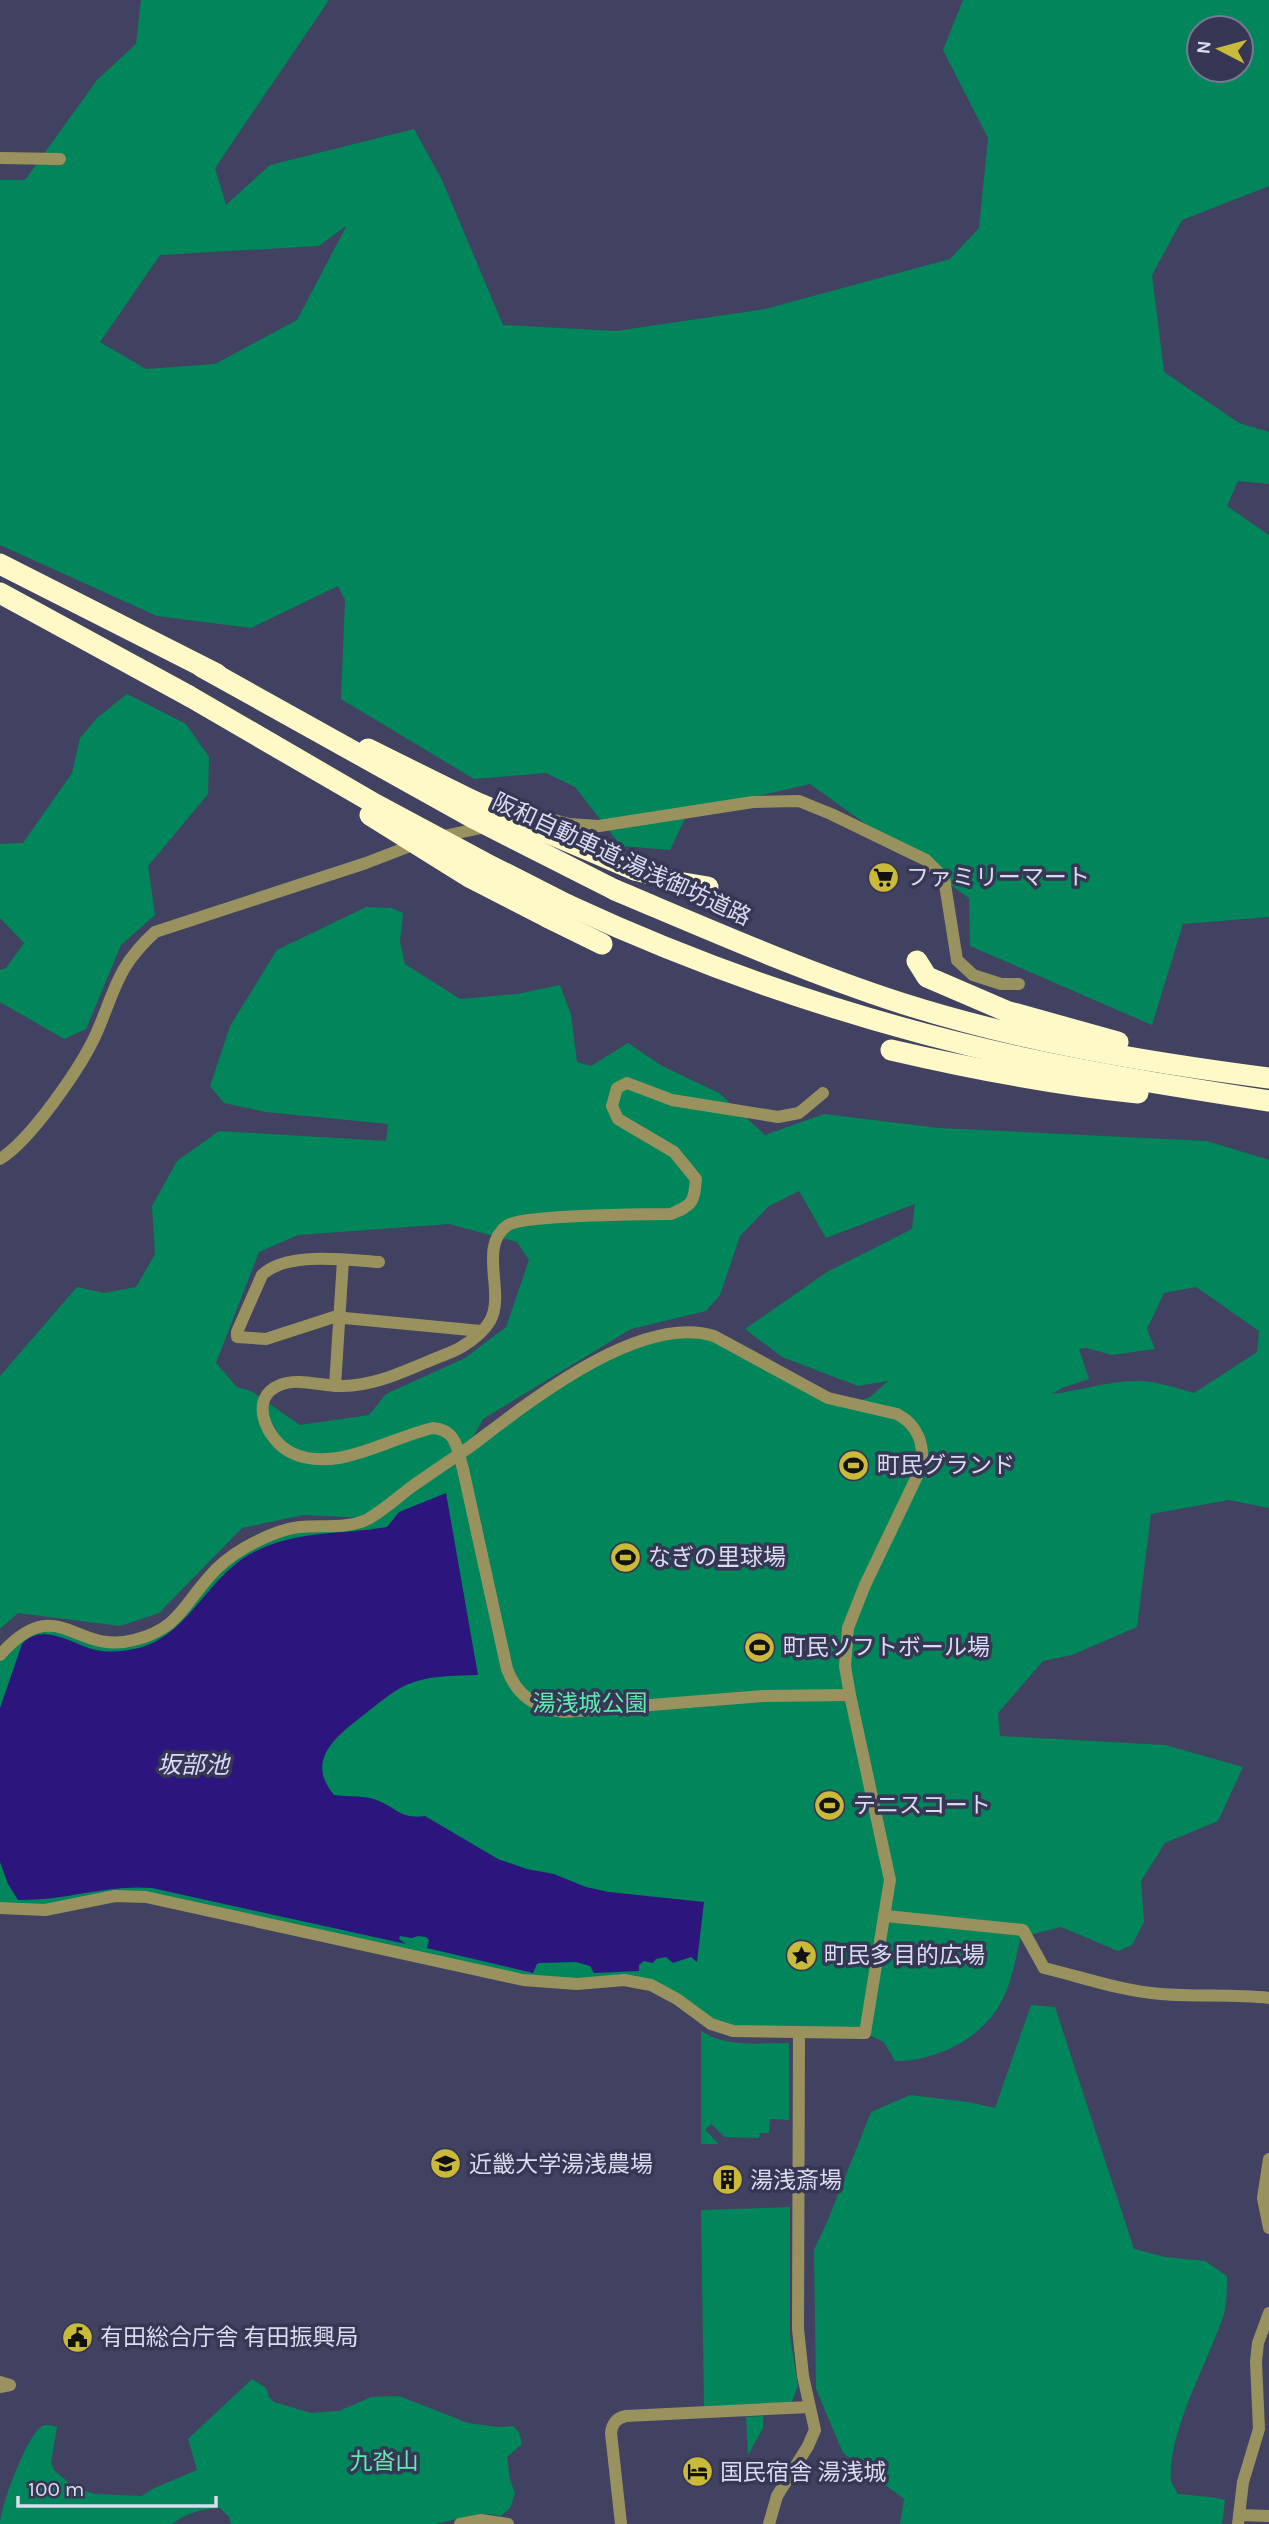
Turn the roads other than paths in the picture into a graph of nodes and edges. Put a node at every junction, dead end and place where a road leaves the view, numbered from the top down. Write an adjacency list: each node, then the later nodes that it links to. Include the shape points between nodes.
1 (0, 158): 2 (street)
2 (60, 159)
3 (0, 564): 5 (highway, 阪和自動車道;湯浅御坊道路)
4 (0, 593): 6 (highway, bridge)
5 (202, 667): 7 (highway, bridge, via 473,801 635,870); 12 (highway, 阪和自動車道;湯浅御坊道路, bridge, via 475,819 615,890 761,953 926,1010 1078,1047)
6 (267, 740): 8 (highway, bridge, via 384,825 471,878); 14 (highway, bridge, via 375,804 568,905 679,953 909,1030 1099,1074)
7 (708, 887)
8 (602, 944)
9 (917, 961): 12 (highway, via 927,977 1006,1011)
10 (1020, 984): 15 (street, via 1001,985 973,975 957,960 944,877 926,860 799,802 752,802 599,826 539,816 425,840 155,932 135,951 117,979 96,1035 46,1114)
11 (891, 1050): 14 (highway, via 1076,1087)
12 (1269, 1076)
13 (823, 1093): 19 (street, via 799,1113 778,1117 672,1100 627,1083 618,1088 612,1106 618,1119 674,1152 696,1179 694,1197 688,1207 671,1214 509,1224 498,1236 495,1303 491,1320)
14 (1269, 1102)
15 (0, 1158)
16 (343, 1260): 17 (street); 18 (street); 18 (street, via 304,1258 267,1270 236,1335 266,1339)
17 (379, 1262)
18 (339, 1318): 19 (street); 20 (street)
19 (481, 1331): 20 (street, via 462,1347 398,1375)
20 (335, 1386): 21 (street, via 288,1382 272,1389 262,1409 272,1437 298,1455 324,1459 441,1429 450,1433)
21 (459, 1454): 22 (street, via 365,1521 297,1528 249,1546 218,1567 170,1623 145,1637 104,1642 43,1626 23,1633); 23 (street, via 507,1669 515,1686 533,1703 564,1712 763,1696); 23 (street, via 578,1370 632,1346 686,1332 722,1339 828,1398 905,1418 920,1437 923,1457 848,1628 845,1666)
22 (0, 1655)
23 (850, 1695): 25 (street, via 890,1869)
24 (0, 1908): 27 (street, via 45,1910 115,1896 146,1897 523,1980 636,1982 664,1990 721,2028)
25 (886, 1916): 26 (street, via 1023,1930 1044,1968 1133,1990); 27 (street, via 865,2033)
26 (1269, 1998)
27 (799, 2033): 34 (street, via 798,2329)
28 (1269, 2159): 29 (street, via 1263,2197)
29 (1269, 2228)
30 (1269, 2313): 31 (street, via 1258,2343)
31 (1262, 2363): 36 (street, via 1259,2429 1242,2482)
32 (0, 2382): 33 (street, via 9,2385)
33 (0, 2387)
34 (809, 2407): 39 (street, via 618,2419 611,2433); 40 (street, via 815,2424 813,2437 777,2496)
35 (1269, 2516): 36 (street)
36 (1239, 2519)
37 (460, 2524): 38 (street, via 481,2520)
38 (508, 2524)
39 (621, 2524)
40 (769, 2524)

